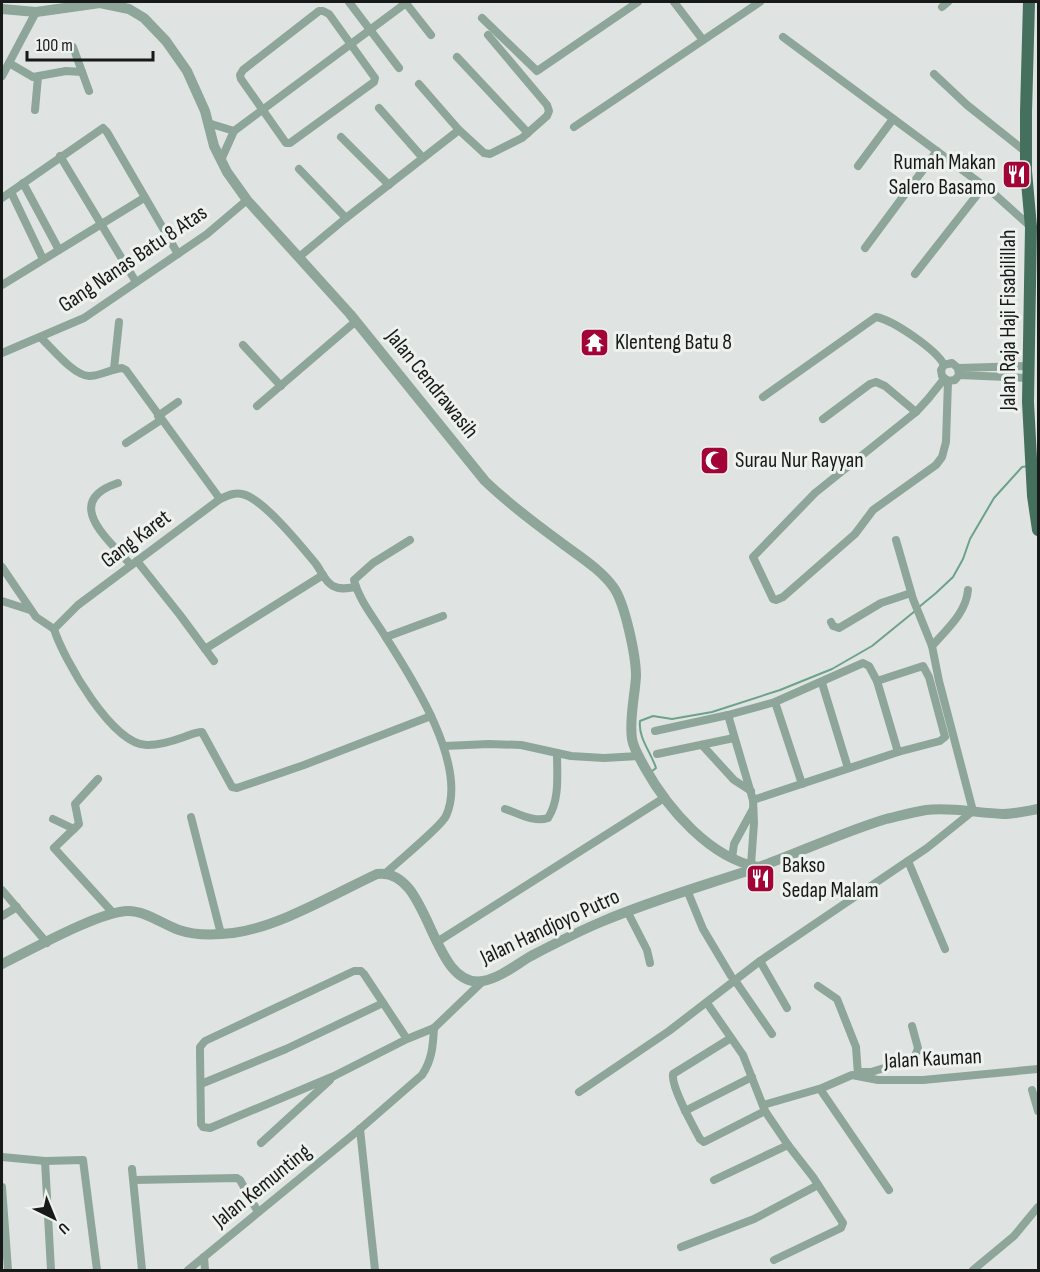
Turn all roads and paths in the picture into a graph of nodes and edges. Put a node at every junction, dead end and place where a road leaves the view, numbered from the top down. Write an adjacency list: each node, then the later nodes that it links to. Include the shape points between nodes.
1 (349, 2): 10 (street)
2 (406, 2): 10 (street); 11 (street)
3 (638, 2): 9 (street, via 537,71)
4 (674, 2): 14 (street)
5 (760, 2): 14 (street)
6 (1029, 2): 37 (main road, Jalan Raja Haji Fisabilillah)
7 (36, 7): 8 (street, Jalan Cendrawasih); 18 (street); 30 (street, Jalan Cendrawasih, via 100,3 139,13 187,71)
8 (2, 9)
9 (482, 18)
10 (369, 29): 15 (street); 19 (street)
11 (431, 35)
12 (488, 35): 34 (street, via 547,105 547,116)
13 (783, 37): 29 (street)
14 (703, 40): 31 (street)
15 (350, 43): 27 (street); 27 (street, via 328,14 319,11 240,75); 27 (street, via 373,74 374,82 290,143 282,139)
16 (73, 47): 20 (street)
17 (457, 57): 34 (street)
18 (9, 63): 22 (street); 23 (street)
19 (399, 68)
20 (82, 72): 23 (street, via 61,71); 25 (street)
21 (934, 74): 37 (street)
22 (2, 76)
23 (38, 77): 28 (street)
24 (419, 84): 32 (street)
25 (89, 91)
26 (379, 108): 39 (street)
27 (263, 109): 33 (street)
28 (34, 110)
29 (892, 119): 36 (street); 41 (street)
30 (208, 123): 33 (street); 40 (street, Jalan Cendrawasih)
31 (574, 128)
32 (459, 130): 34 (street, via 484,153 496,152); 39 (street)
33 (234, 131): 40 (street)
34 (528, 133)
35 (341, 137): 44 (street)
36 (937, 151): 45 (street); 53 (street)
37 (1026, 152): 51 (main road, Jalan Raja Haji Fisabilillah)
38 (60, 156): 43 (street); 48 (street, via 105,129); 52 (street)
39 (422, 157): 44 (street)
40 (221, 160): 49 (street, Jalan Cendrawasih)
41 (858, 166)
42 (299, 169): 50 (street)
43 (23, 183): 46 (street); 54 (street)
44 (389, 184): 50 (street)
45 (984, 186): 51 (street); 58 (street)
46 (11, 192): 47 (street); 57 (street)
47 (2, 198)
48 (144, 198): 52 (street); 55 (street)
49 (247, 200): 55 (street, Gang Nanas Batu 8 Atas); 56 (street, Jalan Cendrawasih)
50 (346, 218): 56 (street)
51 (1035, 223): 69 (main road, Jalan Raja Haji Fisabilillah)
52 (100, 224): 54 (street); 59 (street)
53 (865, 248)
54 (58, 250): 57 (street)
55 (178, 254): 59 (street, Gang Nanas Batu 8 Atas)
56 (299, 257): 61 (street, Jalan Cendrawasih)
57 (43, 259): 60 (street)
58 (915, 274)
59 (136, 282): 63 (street, Gang Nanas Batu 8 Atas, via 84,318)
60 (2, 283)
61 (356, 321): 71 (street); 111 (street, Jalan Cendrawasih, via 485,481 591,565 614,588 634,651 632,737)
62 (119, 322): 67 (street)
63 (41, 338): 65 (street, Gang Nanas Batu 8 Atas); 67 (street, via 76,372 91,376)
64 (243, 345): 71 (street)
65 (2, 353)
66 (944, 365): 68 (street, via 952,363); 70 (street, via 941,370); 72 (street, via 926,346 876,317)
67 (114, 369): 76 (street, via 126,370)
68 (958, 371): 69 (street); 70 (street, via 955,380)
69 (1028, 372): 81 (main road, Jalan Raja Haji Fisabilillah)
70 (946, 380): 75 (street); 75 (street, via 945,449 936,465 873,510 855,534 783,597 773,599 753,557 809,498)
71 (280, 386): 74 (street)
72 (763, 397)
73 (178, 402): 76 (street)
74 (257, 406)
75 (916, 412): 77 (street, via 876,382)
76 (159, 418): 78 (street); 80 (street)
77 (823, 419)
78 (126, 443)
79 (118, 483): 84 (street, via 98,492 91,518 101,533)
80 (220, 499): 84 (street, Gang Karet); 86 (street, via 243,494 265,508)
81 (1038, 530)
82 (410, 540): 87 (street, via 373,563)
83 (896, 540): 89 (street)
84 (134, 563): 94 (street, Gang Karet, via 78,605); 97 (street)
85 (2, 567): 91 (street)
86 (323, 575): 87 (street, via 335,587); 97 (street)
87 (355, 584): 95 (street)
88 (968, 590): 96 (street, via 961,612)
89 (911, 593): 93 (street, via 881,603 839,628); 96 (street)
90 (2, 601): 91 (street)
91 (31, 610): 94 (street, via 43,624)
92 (443, 616): 95 (street)
93 (831, 622)
94 (54, 629): 103 (street, via 67,660 112,728 146,746 202,732 232,787)
95 (386, 637): 103 (street)
96 (932, 646): 119 (street)
97 (205, 649): 98 (street)
98 (214, 661)
99 (878, 681): 100 (street, via 863,663); 108 (street); 108 (street, via 923,666 946,734 943,739)
100 (822, 683): 101 (street); 112 (street)
101 (775, 702): 102 (street); 114 (street)
102 (728, 715): 104 (street); 105 (street)
103 (431, 716): 107 (street)
104 (656, 730)
105 (734, 738): 106 (street); 116 (street)
106 (702, 745): 110 (street); 116 (street)
107 (445, 746): 109 (street, via 521,745); 126 (street, via 452,786 445,819)
108 (898, 752): 112 (street)
109 (557, 753): 111 (street, via 604,758); 117 (street, via 554,806 548,818 532,819)
110 (657, 754)
111 (639, 756): 115 (street, Jalan Cendrawasih)
112 (849, 768): 114 (street)
113 (98, 779): 122 (street, via 75,804 79,822)
114 (802, 784): 116 (street)
115 (664, 798): 123 (street, Jalan Cendrawasih, via 696,831); 134 (street)
116 (752, 800): 123 (street); 125 (street)
117 (505, 809)
118 (1038, 809): 119 (street, Jalan Handjoyo Putro, via 1003,814)
119 (973, 811): 124 (street); 125 (street, Jalan Handjoyo Putro, via 925,810 886,819)
120 (190, 817): 133 (street)
121 (53, 819): 122 (street)
122 (74, 829): 131 (street, via 55,850)
123 (732, 858): 125 (street, Jalan Cendrawasih)
124 (908, 861): 136 (street); 137 (street)
125 (755, 866): 128 (street, Jalan Handjoyo Putro)
126 (386, 873): 133 (street, via 269,924); 134 (street, Jalan Handjoyo Putro, via 411,890)
127 (2, 890): 129 (street)
128 (687, 890): 130 (street, Jalan Handjoyo Putro); 140 (street, via 703,929)
129 (17, 907): 132 (street); 135 (street)
130 (627, 911): 138 (street); 141 (street, Jalan Handjoyo Putro)
131 (114, 914): 133 (street, via 128,911 188,933); 135 (street)
132 (2, 916)
133 (221, 934)
134 (437, 942): 141 (street, Jalan Handjoyo Putro, via 460,975)
135 (47, 943): 139 (street)
136 (945, 949)
137 (760, 961): 140 (street); 145 (street)
138 (650, 963)
139 (2, 964)
140 (732, 978): 144 (street); 148 (street)
141 (483, 981): 147 (street)
142 (818, 986): 152 (street, via 837,999 856,1047)
143 (383, 1003): 150 (street); 155 (street); 155 (street, via 364,974 354,971 205,1041 200,1047)
144 (707, 1003): 149 (street); 158 (street)
145 (787, 1008)
146 (912, 1026): 152 (street, via 918,1048 914,1059)
147 (434, 1028): 150 (street); 162 (street, Jalan Kemunting, via 433,1051 422,1075)
148 (772, 1034)
149 (731, 1038): 154 (street); 160 (street, via 673,1074)
150 (407, 1039): 153 (street)
151 (1038, 1069): 152 (street, Jalan Kauman, via 923,1080 878,1080)
152 (858, 1074): 156 (street, Jalan Kauman)
153 (334, 1076): 155 (street, via 206,1128 201,1124); 163 (street)
154 (752, 1077): 159 (street); 160 (street)
155 (201, 1084)
156 (820, 1089): 159 (street, Jalan Kauman); 172 (street)
157 (1032, 1090): 161 (street)
158 (579, 1092)
159 (764, 1108): 160 (street, Jalan Kauman, via 704,1142); 164 (street)
160 (685, 1110)
161 (1038, 1111)
162 (360, 1129): 174 (street, Jalan Kemunting); 184 (street)
163 (261, 1143)
164 (788, 1145): 169 (street); 170 (street)
165 (2, 1157): 166 (street)
166 (45, 1161): 179 (street); 180 (street, via 84,1161)
167 (132, 1169): 168 (street)
168 (134, 1180): 174 (street, via 237,1178); 181 (street)
169 (714, 1180)
170 (818, 1185): 175 (street, via 754,1219); 177 (street, via 842,1220 841,1228)
171 (2, 1188): 178 (street)
172 (889, 1190)
173 (1038, 1207): 185 (street, via 1014,1236)
174 (258, 1212): 176 (street, Jalan Kemunting)
175 (681, 1247)
176 (204, 1257): 182 (street, Jalan Kemunting); 183 (street)
177 (774, 1260)
178 (8, 1270)
179 (51, 1270)
180 (97, 1270)
181 (142, 1270)
182 (188, 1270)
183 (205, 1270)
184 (375, 1270)
185 (973, 1270)

